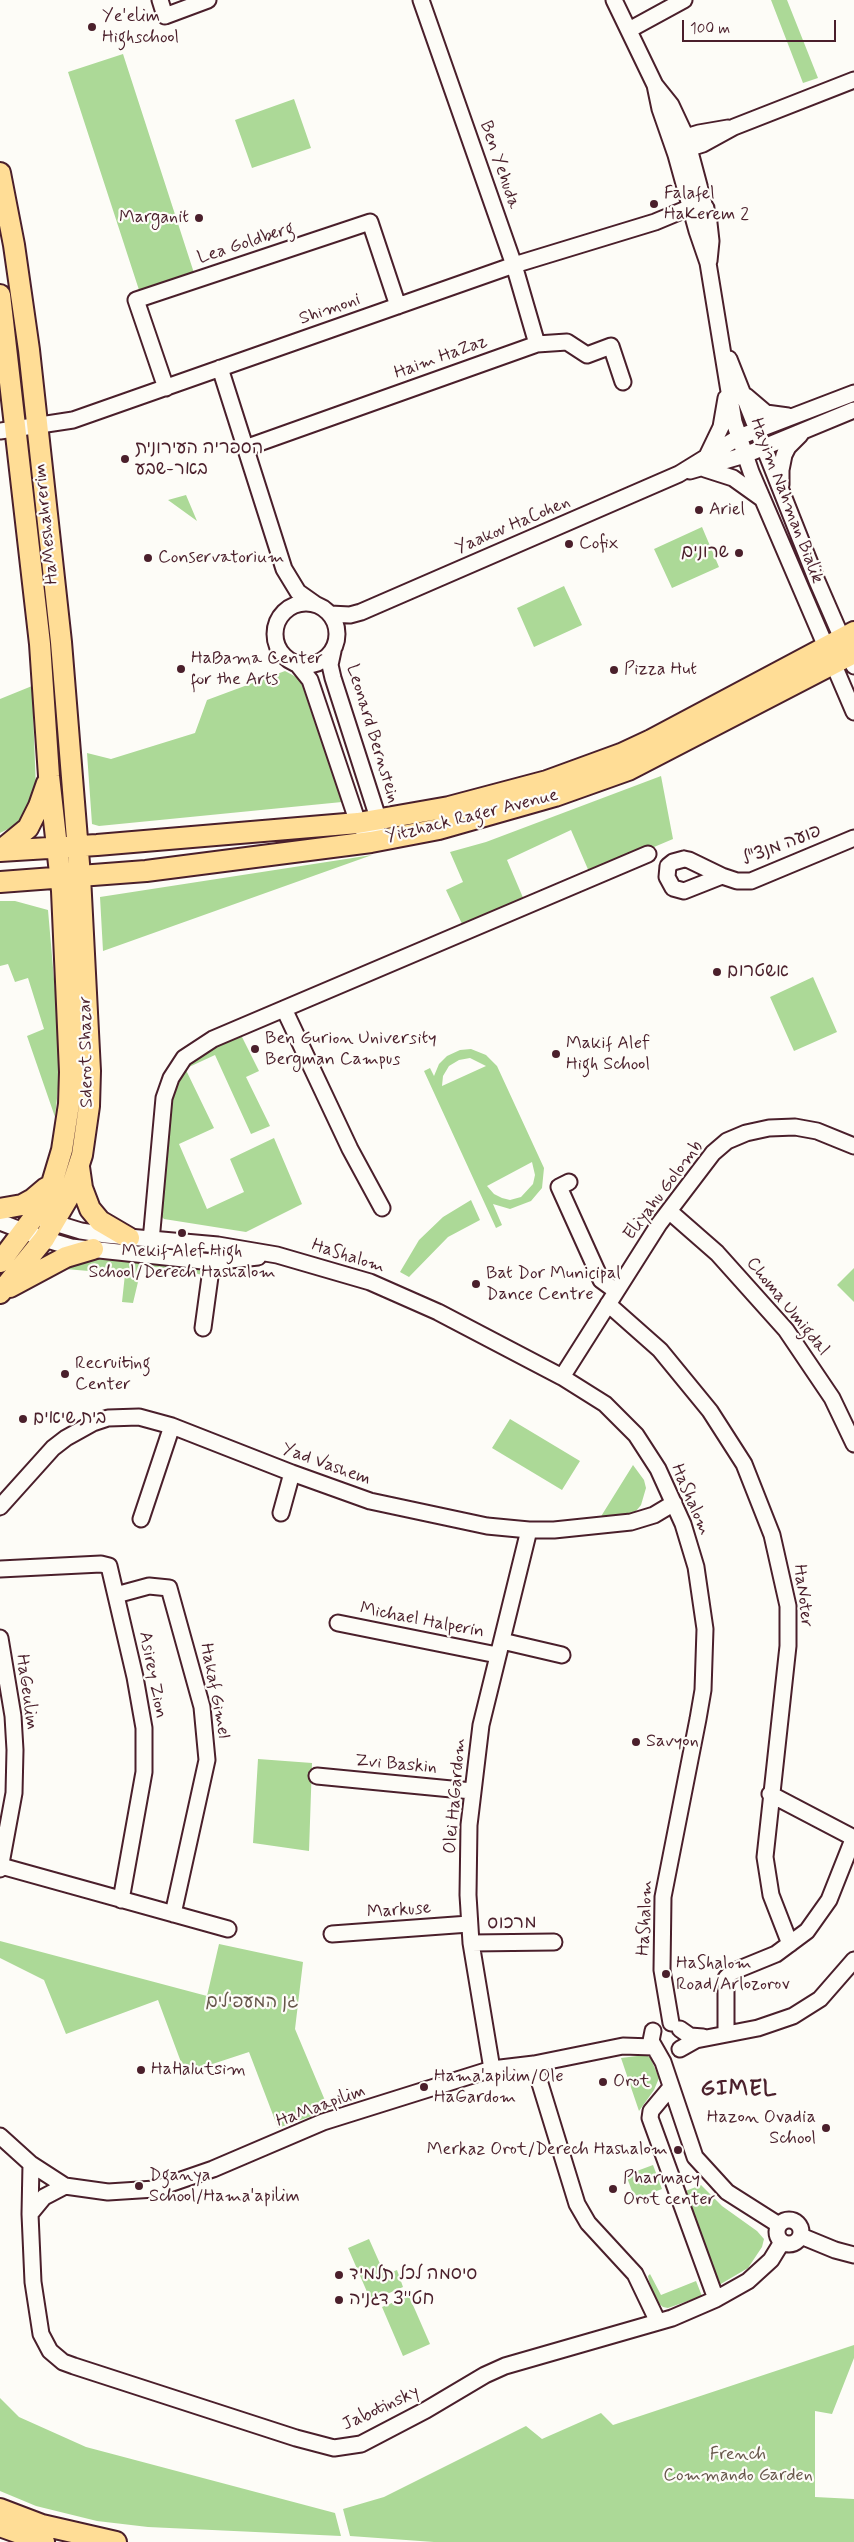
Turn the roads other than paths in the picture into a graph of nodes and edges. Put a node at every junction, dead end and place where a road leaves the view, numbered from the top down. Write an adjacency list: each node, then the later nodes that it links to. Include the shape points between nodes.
1 (160, 0): 2 (street, via 165,16)
2 (208, 0)
3 (421, 0): 13 (street, Ben Yehuda)
4 (614, 0): 6 (street, Hayim Nahman Bialik)
5 (684, 0): 6 (street)
6 (629, 30): 8 (street, Hayim Nahman Bialik)
7 (854, 80): 9 (street, via 734,127 710,130)
8 (655, 86): 9 (street, Hayim Nahman Bialik, via 671,105); 10 (street, Hayim Nahman Bialik)
9 (688, 143): 10 (street); 12 (street, Hayim Nahman Bialik)
10 (673, 148): 12 (street, Hayim Nahman Bialik)
11 (0, 173): 24 (main road, HaMeshahrerim, via 14,246)
12 (697, 211): 13 (street, Shimoni); 19 (street, Hayim Nahman Bialik, via 711,232 708,263 720,337)
13 (514, 266): 15 (street, Shimoni); 16 (street, Ben Yehuda)
14 (0, 295): 26 (main road, HaMeshahrerim)
15 (398, 306): 17 (street, Shimoni); 20 (street, Lea Goldberg, via 370,222 136,300)
16 (537, 344): 18 (street, Haim HaZaz, via 567,342 587,355 611,346); 29 (street, Haim HaZaz)
17 (220, 368): 20 (street, Shimoni); 29 (street)
18 (623, 382)
19 (734, 387): 23 (street, via 766,413 782,416); 27 (street, Hayim Nahman Bialik); 28 (street, Hayim Nahman Bialik); 32 (street, via 721,427)
20 (166, 388): 24 (street, Shimoni, via 73,420)
21 (854, 393): 23 (street)
22 (854, 410): 25 (street, Yaakov HaCohen)
23 (804, 412): 27 (street, Yaakov HaCohen)
24 (37, 426): 26 (street, Shimoni); 49 (main road, HaMeshahrerim, via 61,642)
25 (811, 428): 30 (street, Yaakov HaCohen); 33 (street, via 797,437 784,455)
26 (8, 430): 44 (main road, HaMeshahrerim, via 40,638)
27 (757, 430): 28 (street, Yaakov HaCohen); 30 (street, Hayim Nahman Bialik)
28 (739, 437): 31 (street, Hayim Nahman Bialik); 32 (street, Yaakov HaCohen)
29 (245, 448): 35 (street)
30 (763, 448): 31 (street, Yaakov HaCohen); 33 (street, Hayim Nahman Bialik)
31 (745, 455): 32 (street, Yaakov HaCohen); 34 (street, Hayim Nahman Bialik)
32 (704, 462): 34 (street, via 734,478); 37 (street, Yaakov HaCohen)
33 (782, 494): 41 (street, Hayim Nahman Bialik)
34 (763, 500): 41 (street, Hayim Nahman Bialik)
35 (284, 569): 36 (street, via 298,592); 39 (street, via 286,600)
36 (314, 604): 38 (street); 39 (street, via 296,605)
37 (361, 612): 38 (street, Yaakov HaCohen); 40 (street, Yaakov HaCohen)
38 (330, 614): 40 (street, via 338,632)
39 (280, 617): 42 (street, via 276,630 277,645 282,654)
40 (335, 647): 42 (street, via 318,664); 45 (street, Leonard Bernstein, via 330,665 333,678)
41 (844, 651): 43 (street); 45 (main road, Yitzhack Rager Avenue, via 610,759 547,781); 48 (main road, Yitzhack Rager Avenue, via 654,759 613,776 439,829)
42 (298, 665): 46 (street, via 310,680)
43 (854, 712)
44 (49, 776): 50 (main road, HaMeshahrerim); 51 (main road, via 40,806 28,828)
45 (378, 821): 46 (main road, Yitzhack Rager Avenue); 48 (street, Leonard Bernstein)
46 (358, 823): 48 (street); 49 (main road, Yitzhack Rager Avenue)
47 (854, 838): 54 (street, פועה מנצ"ל, via 751,882)
48 (371, 842): 53 (main road, Yitzhack Rager Avenue, via 146,871)
49 (77, 846): 50 (main road, Yitzhack Rager Avenue); 53 (main road, HaMeshahrerim)
50 (56, 847): 51 (main road, Yitzhack Rager Avenue); 53 (main road, HaMeshahrerim)
51 (0, 851)
52 (648, 854): 56 (street)
53 (70, 876): 55 (main road, Yitzhack Rager Avenue); 58 (main road, Sderot Shazar, via 90,1072 89,1106); 59 (main road, Sderot Shazar, via 69,1104)
54 (722, 876)
55 (0, 882)
56 (284, 1009): 61 (street, via 350,1149); 69 (street, via 196,1048 184,1058 171,1078 164,1098)
57 (854, 1146): 63 (street, Eliyahu Golomb, via 817,1131 795,1127 746,1133 713,1153)
58 (79, 1164): 65 (main road, Sderot Shazar, via 68,1198); 67 (main road, via 82,1188 90,1209 100,1221)
59 (58, 1166): 62 (main road, via 43,1193 22,1205); 66 (main road, Sderot Shazar, via 50,1190)
60 (569, 1182): 75 (street, HaNoter, via 559,1187)
61 (382, 1208)
62 (0, 1209): 66 (street)
63 (669, 1211): 75 (street, Eliyahu Golomb); 79 (street, Choma Umigdal, via 717,1253 786,1330 832,1398)
64 (0, 1222): 66 (street)
65 (55, 1222): 66 (street, HaShalom); 67 (street, HaShalom, via 81,1231); 68 (main road, Sderot Shazar)
66 (29, 1224): 68 (street, HaShalom); 72 (main road, Sderot Shazar)
67 (129, 1238): 69 (street, HaShalom)
68 (44, 1240): 70 (street, HaShalom); 74 (main road, Sderot Shazar)
69 (151, 1241): 71 (street, HaShalom, via 218,1245)
70 (93, 1249): 73 (street, HaShalom); 74 (main road, via 66,1258)
71 (277, 1255): 73 (street, HaShalom); 77 (street, HaShalom, via 341,1272 405,1297)
72 (0, 1262)
73 (212, 1262): 76 (street)
74 (0, 1293)
75 (612, 1298): 77 (street, Eliyahu Golomb); 94 (street, HaNoter, via 710,1411 744,1464 772,1535 788,1606 788,1646)
76 (202, 1328)
77 (562, 1377): 81 (street, HaShalom, via 605,1404 632,1430 649,1453)
78 (172, 1426): 80 (street, Yad Vashem); 82 (street, Yad Vashem, via 139,1417 108,1418 93,1423 53,1448); 84 (street)
79 (854, 1444)
80 (292, 1473): 83 (street); 85 (street, Yad Vashem, via 370,1501 487,1526)
81 (674, 1504): 85 (street, Yad Vashem, via 631,1522); 106 (street, HaShalom, via 696,1567 705,1651 698,1719 663,1897)
82 (0, 1507)
83 (281, 1514)
84 (141, 1519)
85 (529, 1530): 90 (street, Olei HaGardom)
86 (0, 1569): 87 (street, Asirey Zion, via 101,1564 109,1566)
87 (116, 1595): 97 (street, Asirey Zion, via 141,1704 144,1748 139,1805); 98 (street, Hakaf Gimel, via 149,1586 169,1588 202,1708 207,1760)
88 (338, 1623): 90 (street, Michael Halperin)
89 (0, 1638): 96 (street, HaGeulim, via 13,1716 15,1750 14,1793)
90 (500, 1648): 91 (street, Michael Halperin); 93 (street, Olei HaGardom, via 481,1725)
91 (562, 1655)
92 (317, 1776): 93 (street, Zvi Baskin)
93 (472, 1791): 99 (street, Olei HaGardom)
94 (770, 1794): 95 (street); 104 (street, HaNoter, via 765,1857 768,1882)
95 (854, 1838): 104 (street, via 828,1900 807,1931)
96 (0, 1868): 97 (street)
97 (121, 1900): 98 (street)
98 (173, 1914): 100 (street)
99 (469, 1924): 101 (street, Markuse); 103 (street, Olei HaGardom)
100 (228, 1929)
101 (332, 1934)
102 (554, 1942): 103 (street, מרכוס)
103 (471, 1943): 113 (street, Olei HaGardom)
104 (790, 1944): 107 (street, via 726,1978)
105 (854, 1960): 107 (street, via 820,1999 800,2012 772,2024)
106 (665, 2028): 108 (street, via 690,2036); 109 (street, HaMaapilim); 110 (street); 111 (street, via 683,2039)
107 (726, 2034): 108 (street)
108 (708, 2037): 111 (street)
109 (631, 2045): 110 (street, HaMaapilim); 112 (street, HaMaapilim)
110 (655, 2049): 111 (street, HaMaapilim, via 664,2055); 114 (street, via 661,2056)
111 (678, 2051): 118 (street, via 673,2065 695,2136)
112 (534, 2064): 113 (street, HaMaapilim); 125 (street, via 577,2204 588,2223 635,2274)
113 (492, 2069): 117 (street, HaMaapilim, via 324,2122 213,2169 154,2189 108,2192)
114 (671, 2087): 118 (street, via 695,2157); 124 (street, via 651,2111 650,2118)
115 (0, 2136): 116 (street)
116 (31, 2164): 117 (street, HaMaapilim); 119 (street, Jabotinsky)
117 (65, 2186): 119 (street, via 44,2197)
118 (727, 2192): 120 (street)
119 (30, 2214): 125 (street, Jabotinsky, via 33,2282 41,2334 50,2351 63,2362 334,2448 361,2444 505,2366)
120 (779, 2225): 121 (street, via 788,2220 795,2221 802,2229); 122 (street, via 778,2236)
121 (801, 2236): 122 (street, via 793,2244); 123 (street)
122 (782, 2242): 124 (street, Jabotinsky, via 771,2260 748,2281)
123 (854, 2255)
124 (716, 2299): 125 (street, Jabotinsky)
125 (658, 2322)
126 (0, 2509): 129 (main road, via 42,2525)
127 (0, 2526): 128 (main road)
128 (44, 2542)
129 (116, 2542)

